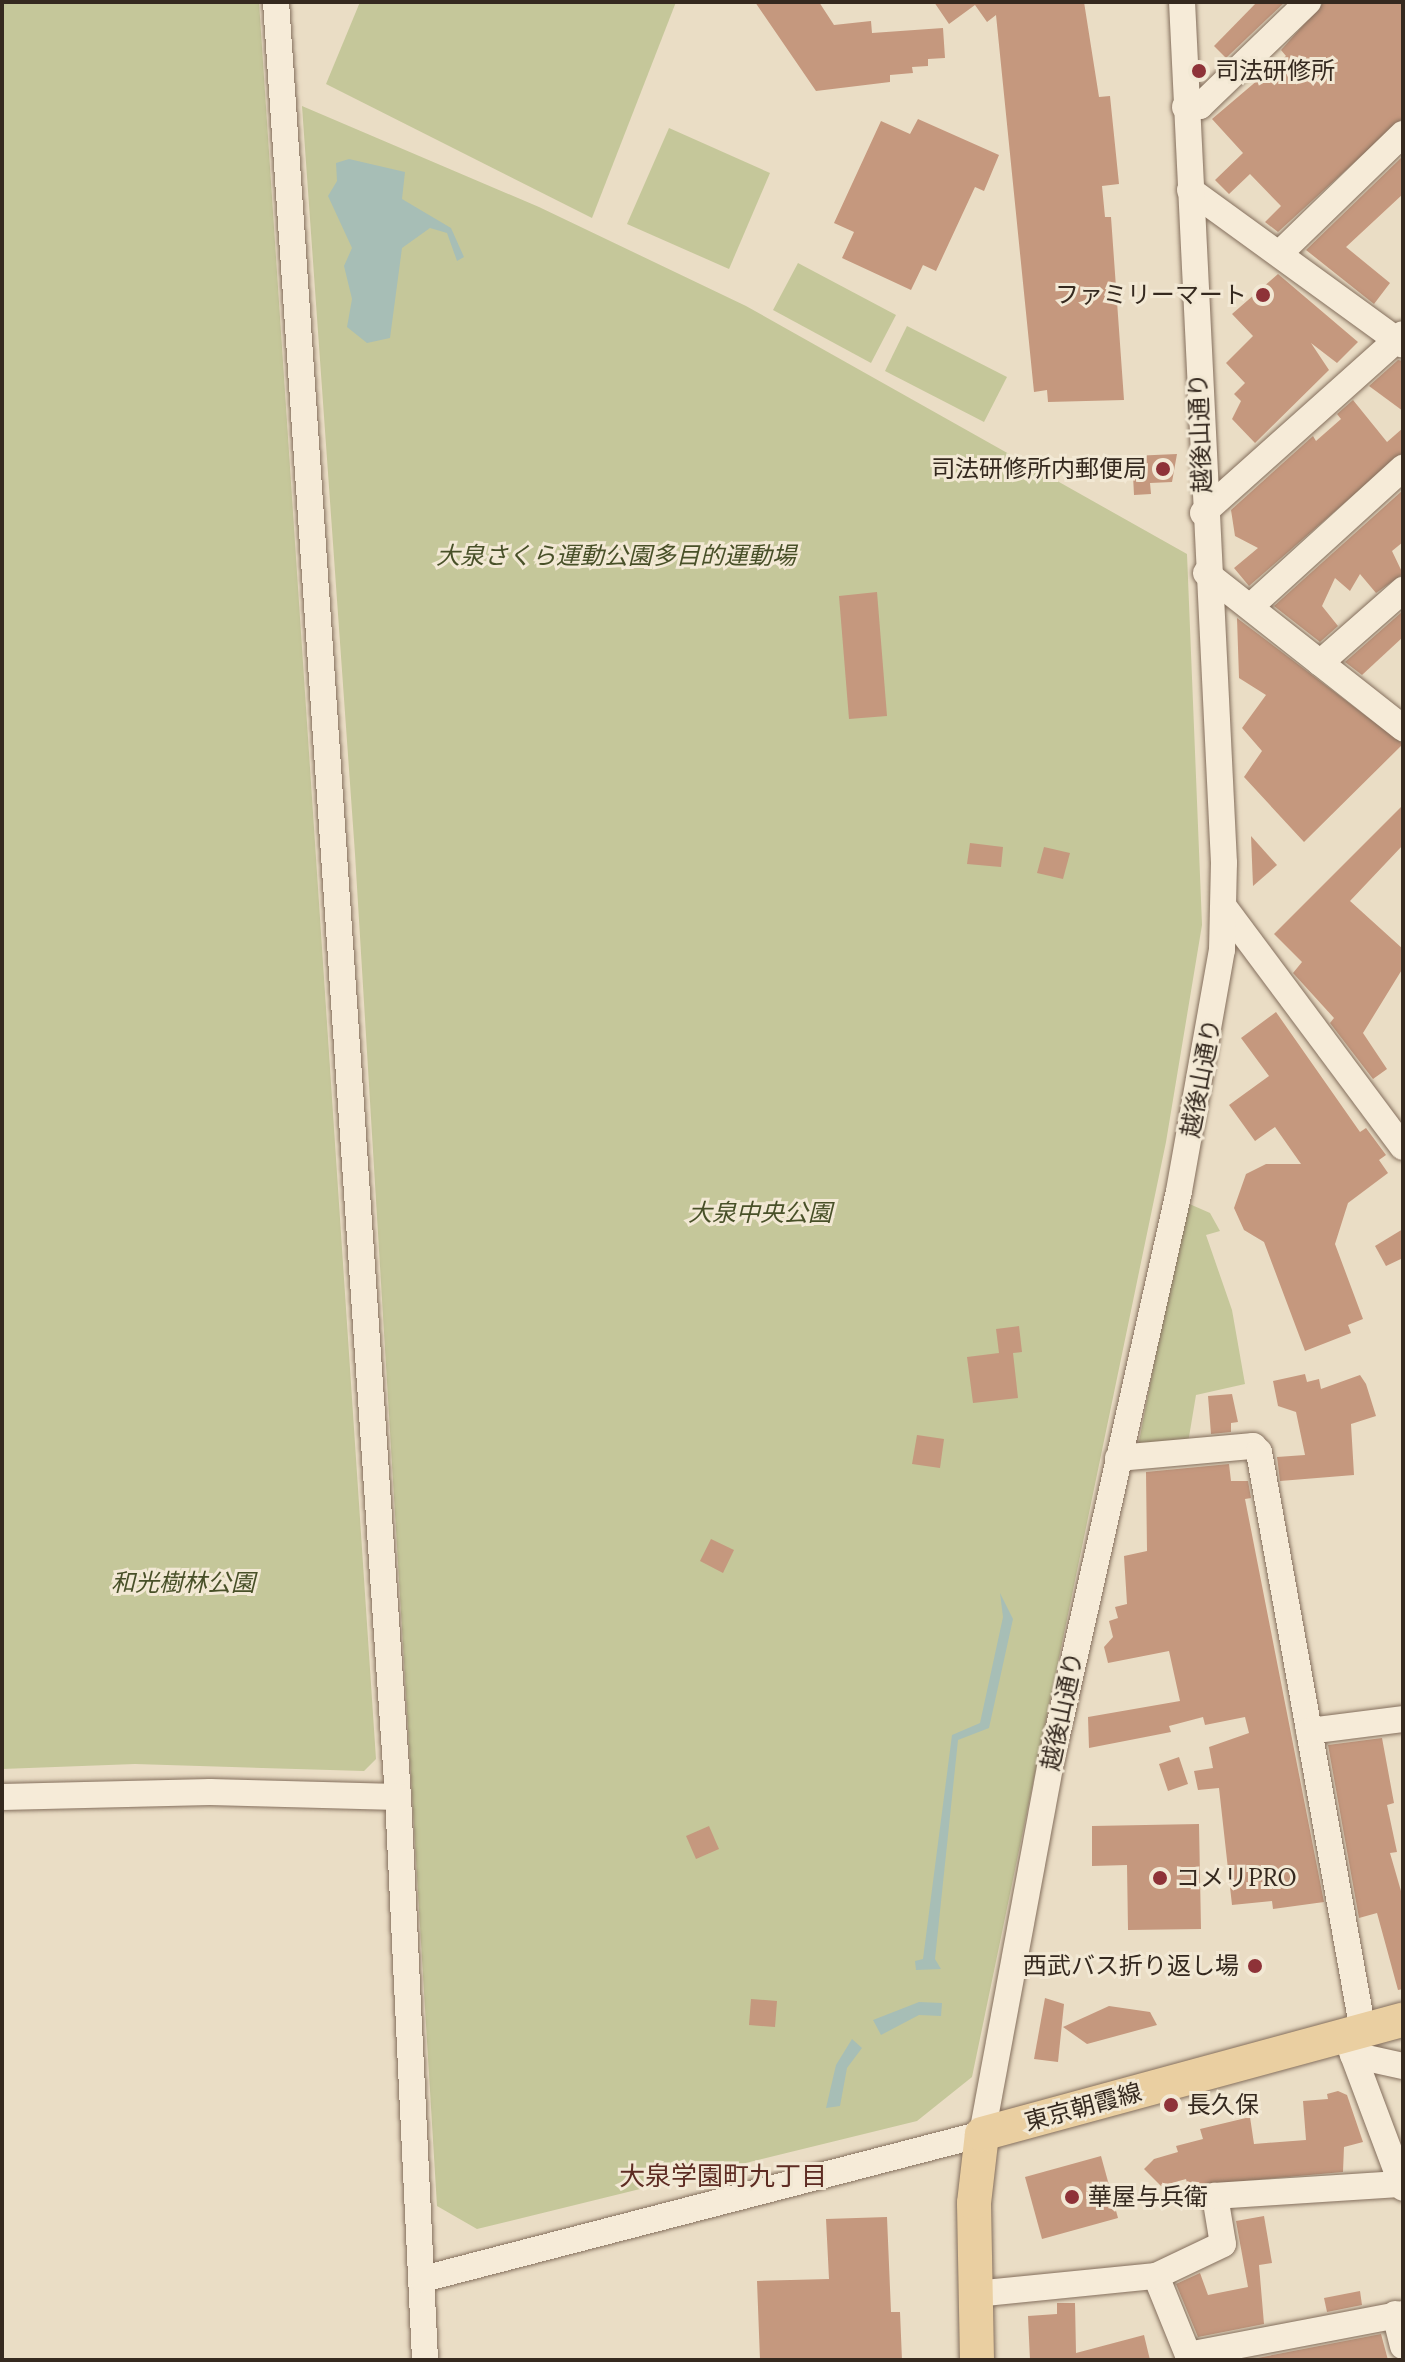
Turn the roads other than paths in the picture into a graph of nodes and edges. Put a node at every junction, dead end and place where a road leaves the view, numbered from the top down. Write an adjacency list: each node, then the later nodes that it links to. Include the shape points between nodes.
1 (276, 2): 22 (street)
2 (1182, 2): 4 (street, 越後山通り)
3 (1308, 2): 4 (street, via 1200,106)
4 (1185, 107): 6 (street, 越後山通り)
5 (1403, 134): 7 (street)
6 (1190, 190): 7 (street); 10 (street, 越後山通り)
7 (1280, 253): 8 (street)
8 (1401, 340): 10 (street)
9 (1403, 468): 13 (street)
10 (1203, 513): 11 (street, 越後山通り)
11 (1206, 573): 13 (street); 16 (street, 越後山通り)
12 (1403, 590): 14 (street)
13 (1250, 607): 14 (street)
14 (1320, 663): 15 (street)
15 (1403, 728)
16 (1224, 907): 17 (street); 18 (street, 越後山通り, via 1212,1026)
17 (1403, 1147)
18 (1118, 1458): 20 (street, via 1256,1447); 26 (street, 越後山通り, via 1051,1762)
19 (1403, 1719): 20 (street)
20 (1309, 1731): 24 (street)
21 (2, 1797): 22 (street, via 210,1792)
22 (398, 1797): 29 (street)
23 (1403, 2020): 24 (main road, 東京朝霞線)
24 (1354, 2041): 25 (street); 26 (main road, 東京朝霞線); 27 (street)
25 (1403, 2066)
26 (982, 2134): 29 (street); 30 (main road, via 974,2203)
27 (1402, 2186): 28 (street, via 1215,2196 1223,2244)
28 (1156, 2276): 30 (street); 31 (street, via 1188,2355)
29 (423, 2279): 33 (street)
30 (975, 2294): 34 (main road)
31 (1399, 2314): 32 (street)
32 (1403, 2346)
33 (425, 2360)
34 (977, 2360)

